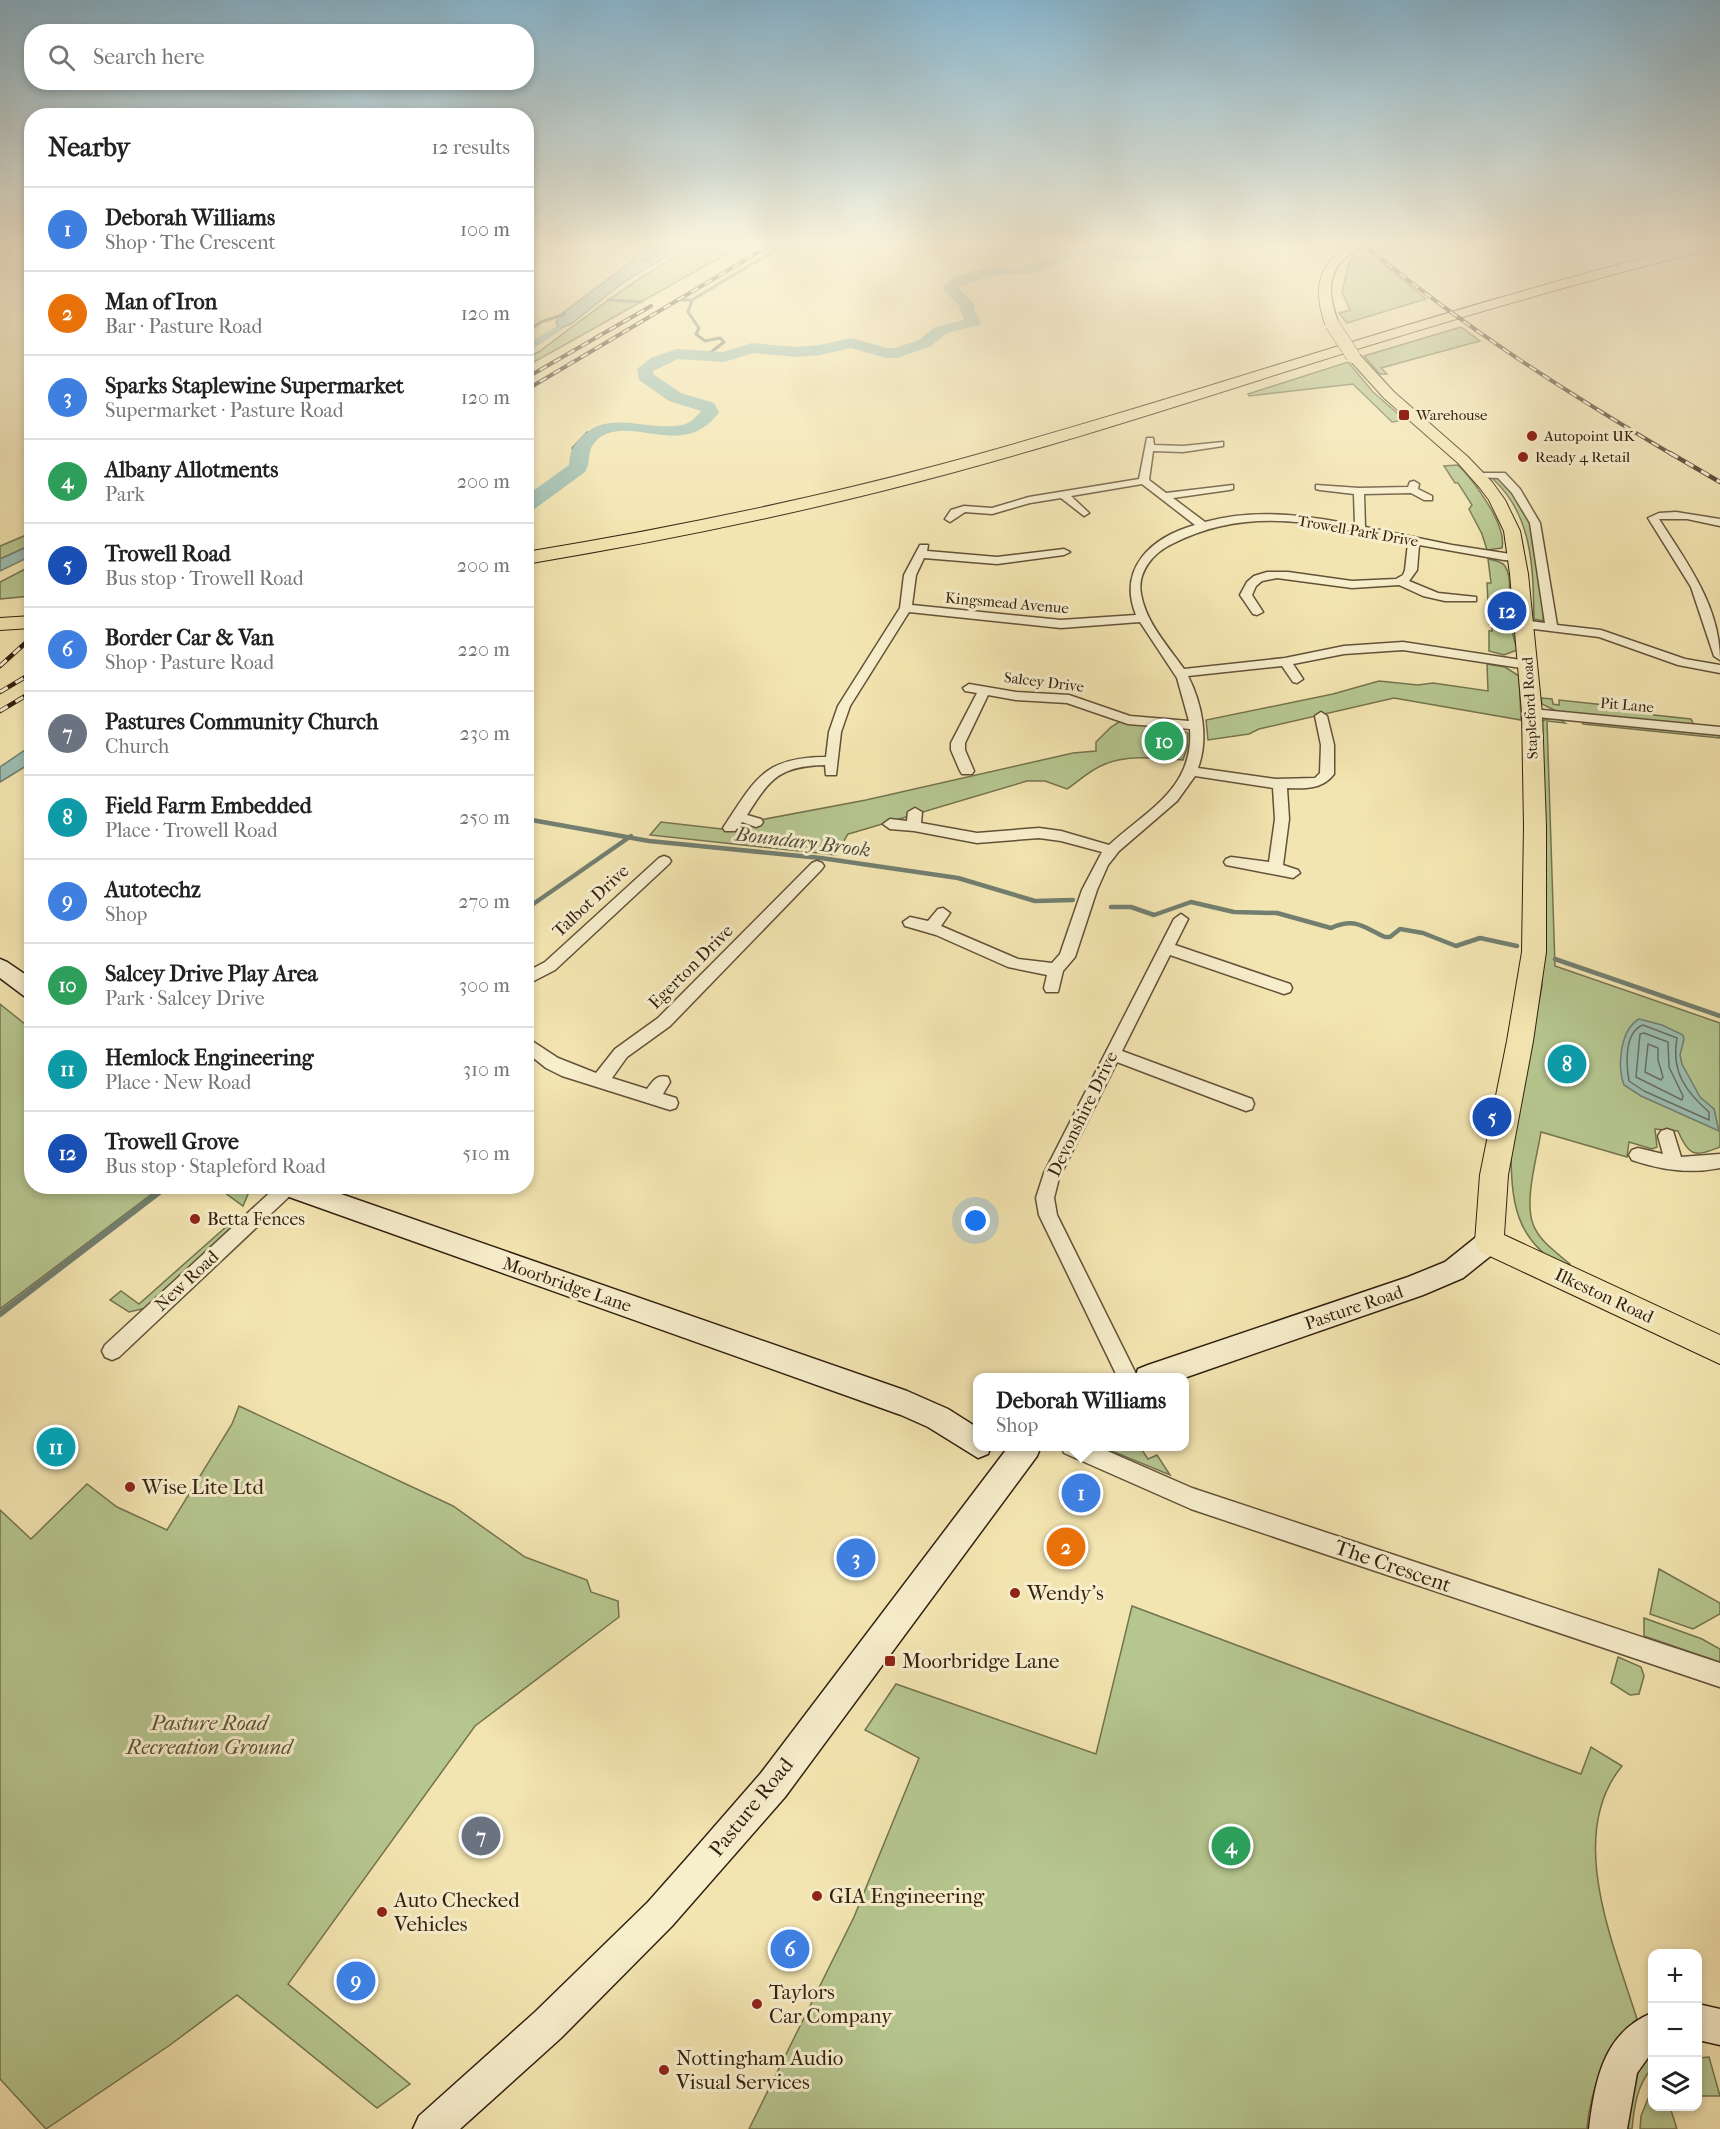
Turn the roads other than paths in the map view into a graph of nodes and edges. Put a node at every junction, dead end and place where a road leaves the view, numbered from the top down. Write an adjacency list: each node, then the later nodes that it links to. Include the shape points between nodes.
1 (1319, 342): 19 (highway, via 929,458)
2 (1344, 342): 5 (main road, Stapleford Road, bridge, via 1389,395)
3 (1365, 342): 19 (highway, via 939,470 720,522)
4 (1224, 455): 6 (street, via 1218,440 1182,449 1150,444)
5 (1477, 476): 21 (main road, Stapleford Road, via 1506,516); 32 (street, via 1501,475 1535,523)
6 (1143, 481): 10 (street); 11 (street)
7 (1229, 487): 11 (street)
8 (1320, 487): 9 (street)
9 (1359, 491): 12 (street, via 1414,487); 17 (street)
10 (1063, 494): 13 (street); 14 (street, via 992,511 962,504)
11 (1165, 496): 16 (street)
12 (1428, 498)
13 (1084, 513)
14 (950, 519)
15 (1720, 523): 33 (street, via 1707,518 1654,518 1697,587)
16 (1203, 526): 17 (street, Trowell Park Drive, via 1274,517); 29 (street, Trowell Park Drive, via 1151,552 1141,566 1135,592)
17 (1360, 529): 18 (street, Trowell Park Drive)
18 (1414, 541): 21 (street, Trowell Park Drive); 22 (street, via 1409,575)
19 (540, 547)
20 (1064, 552): 24 (street, via 1046,553 1026,562 971,559 923,550 910,575)
21 (1517, 558): 31 (main road, Stapleford Road)
22 (1401, 582): 23 (street); 26 (street, via 1337,585 1291,575 1261,577 1246,595)
23 (1465, 602)
24 (906, 608): 29 (street, Kingsmead Avenue, via 1061,624); 48 (street, via 844,706 835,732 831,767 797,761 785,765 761,783 735,822)
25 (0, 609): 27 (highway)
26 (1257, 612)
27 (24, 615)
28 (24, 618): 30 (highway)
29 (1142, 618): 37 (street, Trowell Park Drive)
30 (0, 624)
31 (1523, 624): 32 (street); 35 (main road, Stapleford Road)
32 (1551, 627): 36 (street, via 1611,637 1682,662)
33 (1720, 656)
34 (1285, 662): 35 (street, via 1344,650 1403,646); 37 (street); 38 (street)
35 (1528, 665): 41 (main road, Stapleford Road)
36 (1720, 669)
37 (1181, 673): 43 (street, Trowell Park Drive)
38 (1297, 679)
39 (969, 688): 40 (street, Salcey Drive)
40 (984, 691): 43 (street, Salcey Drive, via 1069,699 1111,718); 45 (street, via 958,743 965,766)
41 (1532, 713): 44 (street, Pit Lane); 82 (main road, Stapleford Road, via 1534,952 1494,1175)
42 (1321, 716): 47 (street, via 1327,774 1320,781)
43 (1197, 726): 46 (street, Trowell Park Drive)
44 (1720, 731)
45 (980, 758)
46 (1191, 771): 47 (street); 50 (street, Trowell Park Drive, via 1175,796)
47 (1280, 783): 54 (street, via 1282,819)
48 (756, 822)
49 (890, 825): 50 (street, via 914,819 977,838 1050,834)
50 (1111, 850): 64 (street, Trowell Park Drive, via 1100,866 1067,957)
51 (664, 861): 56 (street, Talbot Drive)
52 (1231, 862): 54 (street)
53 (637, 865): 56 (street, Talbot Drive)
54 (1275, 868): 57 (street)
55 (791, 869): 71 (street, Egerton Drive, via 812,871 664,1022 621,1053)
56 (652, 872): 65 (street, Talbot Drive, via 549,966)
57 (1293, 873)
58 (943, 913): 61 (street)
59 (1181, 919): 62 (street, Devonshire Drive)
60 (910, 922): 61 (street)
61 (932, 927): 64 (street, via 990,954)
62 (1166, 948): 68 (street); 70 (street, Devonshire Drive)
63 (0, 967): 66 (main road)
64 (1056, 969): 67 (street, Trowell Park Drive)
65 (534, 974)
66 (24, 984)
67 (1052, 988)
68 (1284, 988)
69 (534, 1049): 71 (street, via 552,1063)
70 (1113, 1054): 75 (street); 85 (street, Devonshire Drive, via 1050,1178 1045,1198 1048,1215)
71 (600, 1081): 73 (street)
72 (662, 1082): 73 (street)
73 (651, 1097): 74 (street)
74 (669, 1103)
75 (1246, 1104)
76 (1667, 1136): 79 (street)
77 (1638, 1155): 79 (street)
78 (1720, 1161): 79 (street)
79 (1674, 1163)
80 (280, 1194): 84 (street, New Road)
81 (308, 1194): 87 (main road, Moorbridge Lane, via 907,1404)
82 (1489, 1242): 83 (main road, Ilkeston Road); 86 (main road, Pasture Road, via 1454,1270 1414,1287)
83 (1720, 1350)
84 (112, 1351)
85 (1126, 1373)
86 (1160, 1373)
87 (973, 1441)
88 (1000, 1451): 90 (main road)
89 (1083, 1451): 91 (street, The Crescent, via 1191,1498)
90 (1018, 1456): 95 (main road, Pasture Road, via 773,1785 699,1870 548,2025)
91 (1720, 1675)
92 (1702, 2023): 93 (main road)
93 (1720, 2027)
94 (1648, 2033): 96 (main road, via 1625,2057 1612,2095)
95 (432, 2129)
96 (1608, 2129)

